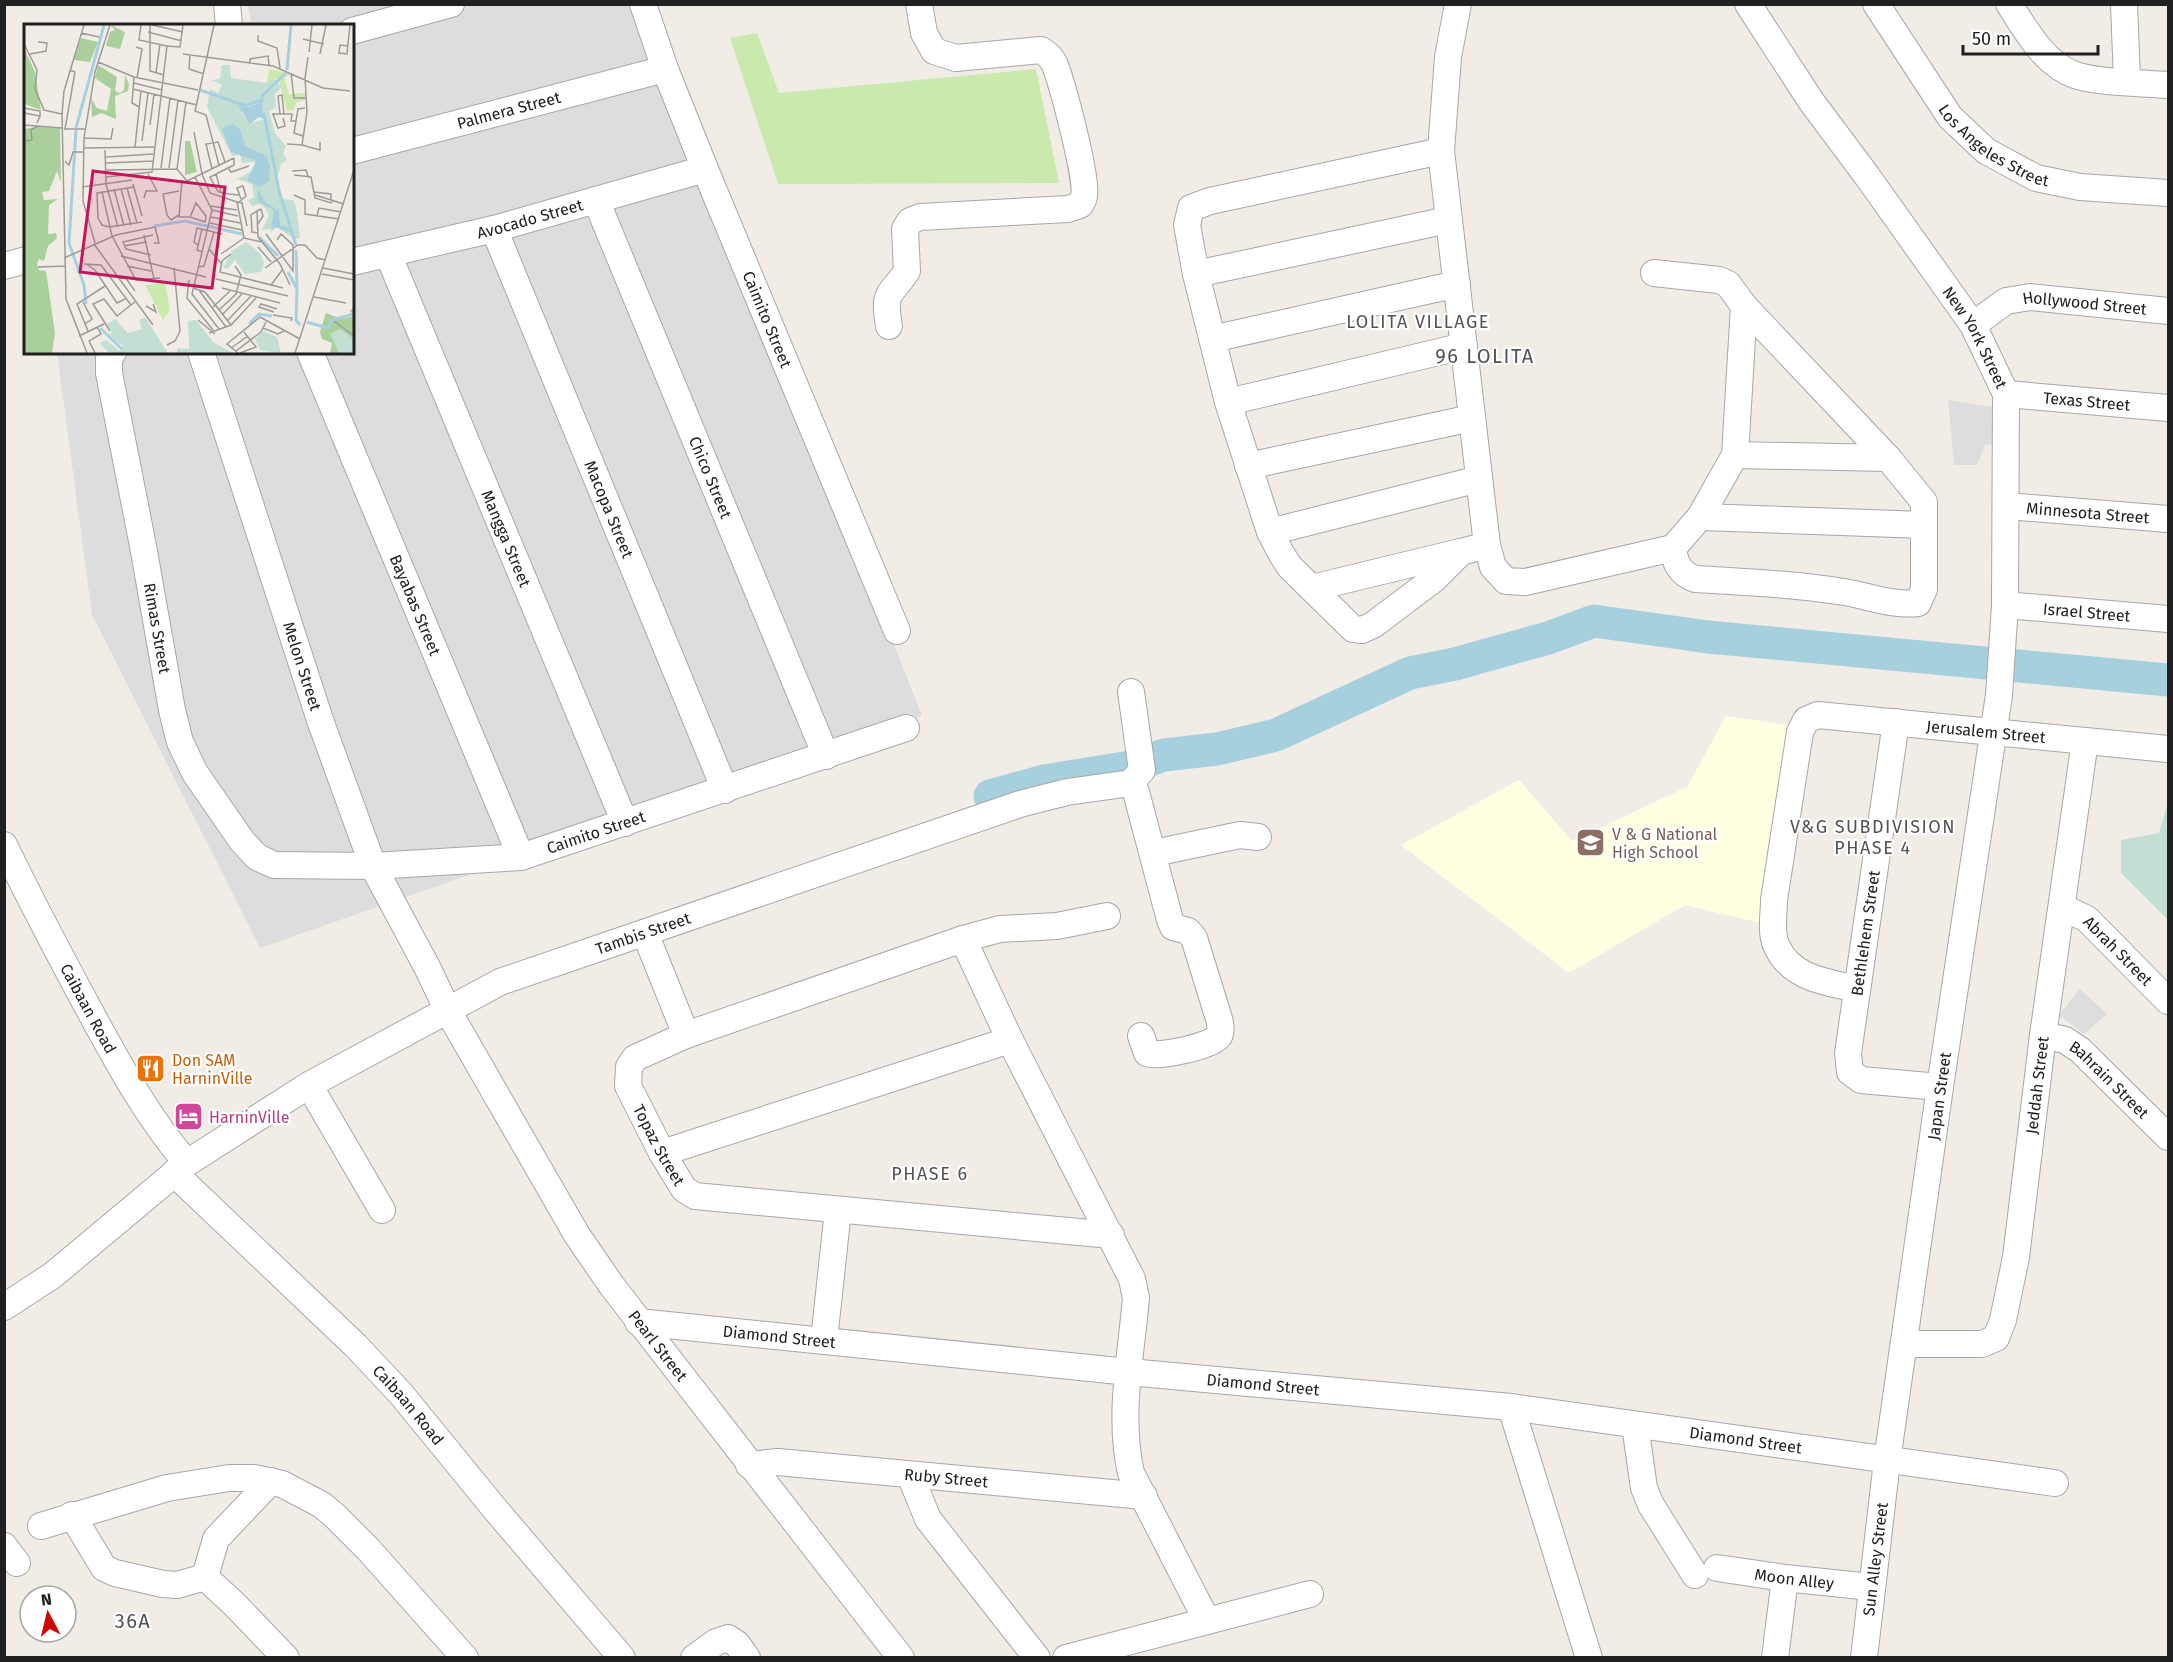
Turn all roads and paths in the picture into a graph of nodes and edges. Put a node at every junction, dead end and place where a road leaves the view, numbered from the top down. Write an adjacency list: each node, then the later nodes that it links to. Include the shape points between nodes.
1 (227, 4): 10 (street)
2 (451, 4): 11 (street)
3 (643, 4): 12 (street, Caimito Street)
4 (920, 4): 32 (street, via 924,33 934,51 956,58 1041,51 1050,57 1083,170 1085,195 1080,205 1068,208 920,217 910,221 905,230 906,271 885,303)
5 (1458, 4): 16 (street, via 1448,57)
6 (1748, 4): 31 (street, New York Street, via 1811,100)
7 (1876, 4): 18 (street, Los Angeles Street, via 1950,117 1986,151 2037,178 2080,187)
8 (2009, 4): 13 (street, via 2036,46 2074,75)
9 (2124, 4): 13 (street)
10 (229, 24)
11 (354, 30)
12 (665, 69): 15 (street, Palmera Street); 17 (street, Caimito Street)
13 (2127, 81): 14 (street)
14 (2169, 85)
15 (354, 150)
16 (1441, 151): 20 (street); 27 (street, via 1191,208 1187,225)
17 (705, 169): 19 (street, Avocado Street); 57 (street, Caimito Street)
18 (2169, 193)
19 (596, 200): 21 (street, Avocado Street); 64 (street, Chico Street)
20 (1448, 220): 27 (street); 28 (street)
21 (494, 229): 22 (street, Avocado Street); 66 (street, Macopa Street)
22 (388, 254): 24 (street, Avocado Street); 67 (street, Mangga Street)
23 (24, 261): 25 (street)
24 (354, 262)
25 (4, 266)
26 (1654, 273): 29 (street, via 1719,280 1728,284)
27 (1196, 274): 33 (street)
28 (1457, 284): 33 (street); 34 (street)
29 (1744, 306): 42 (street); 43 (street)
30 (2169, 311): 31 (street, Hollywood Street, via 2030,297 2006,301)
31 (1972, 325): 38 (street, New York Street)
32 (889, 326)
33 (1212, 339): 39 (street)
34 (1464, 346): 39 (street); 41 (street)
35 (202, 354): 73 (street, Melon Street, via 320,720)
36 (311, 354): 71 (street, Bayabas Street)
37 (111, 355): 72 (street, Rimas Street, via 108,373 180,742 195,773 242,841 258,857)
38 (2006, 394): 40 (street, Texas Street); 46 (street, New York Street)
39 (1228, 402): 44 (street)
40 (2169, 408)
41 (1472, 418): 44 (street); 45 (street)
42 (1735, 455): 43 (street); 47 (street)
43 (1888, 458): 49 (street, via 1924,502)
44 (1248, 466): 50 (street)
45 (1479, 479): 50 (street); 51 (street)
46 (2007, 506): 48 (street, Minnesota Street); 55 (street, New York Street)
47 (1700, 517): 49 (street); 52 (street)
48 (2169, 519)
49 (1924, 525): 52 (street, via 1924,589 1918,603 1904,605 1845,592 1695,579 1684,575 1675,561)
50 (1270, 532): 54 (street, via 1290,567)
51 (1487, 545): 52 (street, via 1493,567 1506,581 1525,582); 53 (street)
52 (1673, 548)
53 (1461, 552): 54 (street); 54 (street, via 1434,579 1362,630 1353,629)
54 (1312, 588)
55 (2005, 605): 56 (street, Israel Street); 61 (street, New York Street)
56 (2169, 619)
57 (897, 631)
58 (1131, 692): 65 (street, via 1142,764 1140,774)
59 (1896, 722): 61 (street, Jerusalem Street); 79 (street, Bethlehem Street); 79 (street, Jerusalem Street, via 1818,715 1806,720 1800,732 1774,900 1776,946 1793,969 1819,981)
60 (906, 728): 64 (street, Caimito Street)
61 (1993, 732): 62 (street, Jerusalem Street); 87 (street, Japan Street)
62 (2085, 741): 63 (street, Jerusalem Street); 74 (street, Jeddah Street)
63 (2169, 749)
64 (826, 756): 66 (street, Caimito Street)
65 (1131, 783): 70 (street); 76 (street, Tambis Street, via 1067,792 1020,804)
66 (725, 790): 67 (street, Caimito Street)
67 (625, 823): 71 (street, Caimito Street)
68 (1258, 837): 70 (street, via 1240,835)
69 (4, 845): 90 (street, Caibaan Road, via 115,1059)
70 (1154, 853): 84 (street, via 1170,920 1173,927 1188,931 1194,938 1221,1032 1210,1043 1157,1056 1147,1053)
71 (521, 857): 73 (street, Caimito Street)
72 (274, 865): 73 (street, Caimito Street)
73 (373, 866): 78 (street, Melon Street)
74 (2062, 907): 80 (street, Abrah Street, via 2087,918); 83 (street, Jeddah Street)
75 (1107, 916): 77 (street, Topaz Street, via 1057,926 1000,929)
76 (645, 933): 81 (street, Tambis Street, via 500,982); 82 (street)
77 (963, 939): 82 (street, Topaz Street); 85 (street)
78 (428, 969): 81 (street, Pearl Street)
79 (1857, 989): 87 (street, Bethlehem Street, via 1848,1053 1850,1072 1861,1080)
80 (2169, 1001)
81 (448, 1011): 86 (street, Tambis Street); 95 (street, Pearl Street, via 577,1235)
82 (686, 1035): 89 (street, Topaz Street, via 635,1058 629,1068 628,1086)
83 (2043, 1035): 88 (street, Bahrain Street, via 2065,1040 2080,1050); 97 (street, Jeddah Street, via 2016,1257 1996,1338 1982,1344)
84 (1141, 1036)
85 (1010, 1040): 89 (street); 93 (street)
86 (309, 1085): 90 (street, Tambis Street); 91 (street)
87 (1940, 1088): 97 (street, Japan Street)
88 (2169, 1137)
89 (662, 1154): 92 (street, Topaz Street, via 684,1189 695,1196)
90 (180, 1168): 94 (street, Tambis Street, via 53,1275); 116 (street, Caibaan Road, via 401,1394)
91 (382, 1210)
92 (838, 1210): 93 (street, Topaz Street); 96 (street)
93 (1112, 1235): 98 (street, via 1132,1279 1136,1298)
94 (4, 1307)
95 (638, 1322): 96 (street, Diamond Street); 102 (street, Pearl Street)
96 (824, 1340): 98 (street, Diamond Street)
97 (1904, 1344): 101 (street, Japan Street)
98 (1129, 1372): 99 (street, Diamond Street); 106 (street, via 1126,1450 1131,1473)
99 (1511, 1407): 100 (street, Diamond Street); 122 (street)
100 (1635, 1425): 101 (street, Diamond Street); 110 (street, Moon Alley, via 1644,1488 1651,1505 1706,1571)
101 (1887, 1461): 105 (street, Diamond Street); 111 (street, Sun Alley Street)
102 (749, 1465): 103 (street, Ruby Street, via 778,1462); 119 (street, Pearl Street)
103 (910, 1475): 106 (street, Ruby Street); 120 (street, via 928,1519)
104 (271, 1481): 107 (street, via 229,1478 167,1488); 109 (street, via 216,1539); 115 (street, via 322,1504 335,1515)
105 (2055, 1483)
106 (1144, 1496): 113 (street)
107 (72, 1515): 108 (street); 109 (street, via 104,1568 163,1584 177,1585)
108 (41, 1526)
109 (205, 1577): 114 (street)
110 (1785, 1578): 111 (street, Moon Alley); 123 (street)
111 (1871, 1587): 124 (street, Sun Alley Street)
112 (1310, 1594): 113 (street)
113 (1207, 1621): 121 (street)
114 (286, 1658)
115 (465, 1658)
116 (622, 1658)
117 (694, 1658): 118 (street, via 728,1638)
118 (747, 1658)
119 (901, 1658)
120 (1036, 1658)
121 (1066, 1658)
122 (1589, 1658)
123 (1776, 1658)
124 (1864, 1658)

